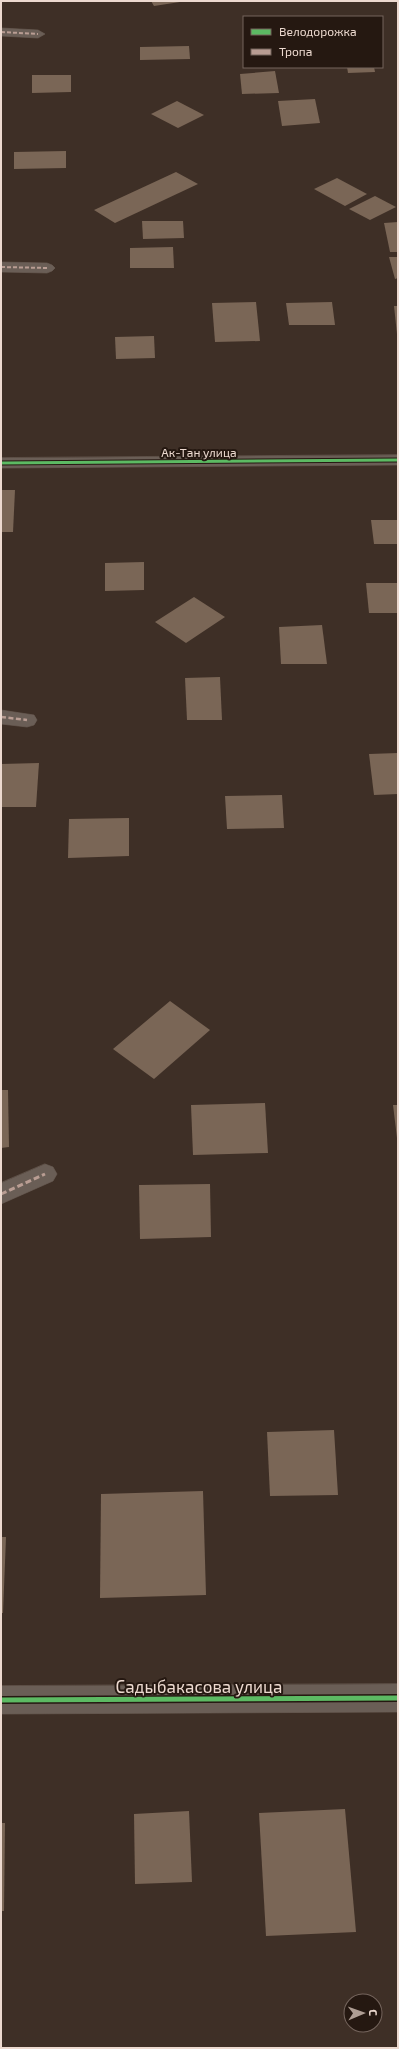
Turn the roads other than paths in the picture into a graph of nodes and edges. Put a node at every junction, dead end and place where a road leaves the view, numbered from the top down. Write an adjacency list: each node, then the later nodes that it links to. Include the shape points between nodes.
1 (1, 32): 2 (street)
2 (38, 34)
3 (1, 266): 4 (street)
4 (47, 268)
5 (398, 460): 6 (street, Ак-Тан улица)
6 (1, 463)
7 (1, 717): 8 (street)
8 (27, 720)
9 (45, 1174): 10 (street)
10 (1, 1194)
11 (398, 1698): 12 (street, Садыбакасова улица)
12 (1, 1700)

